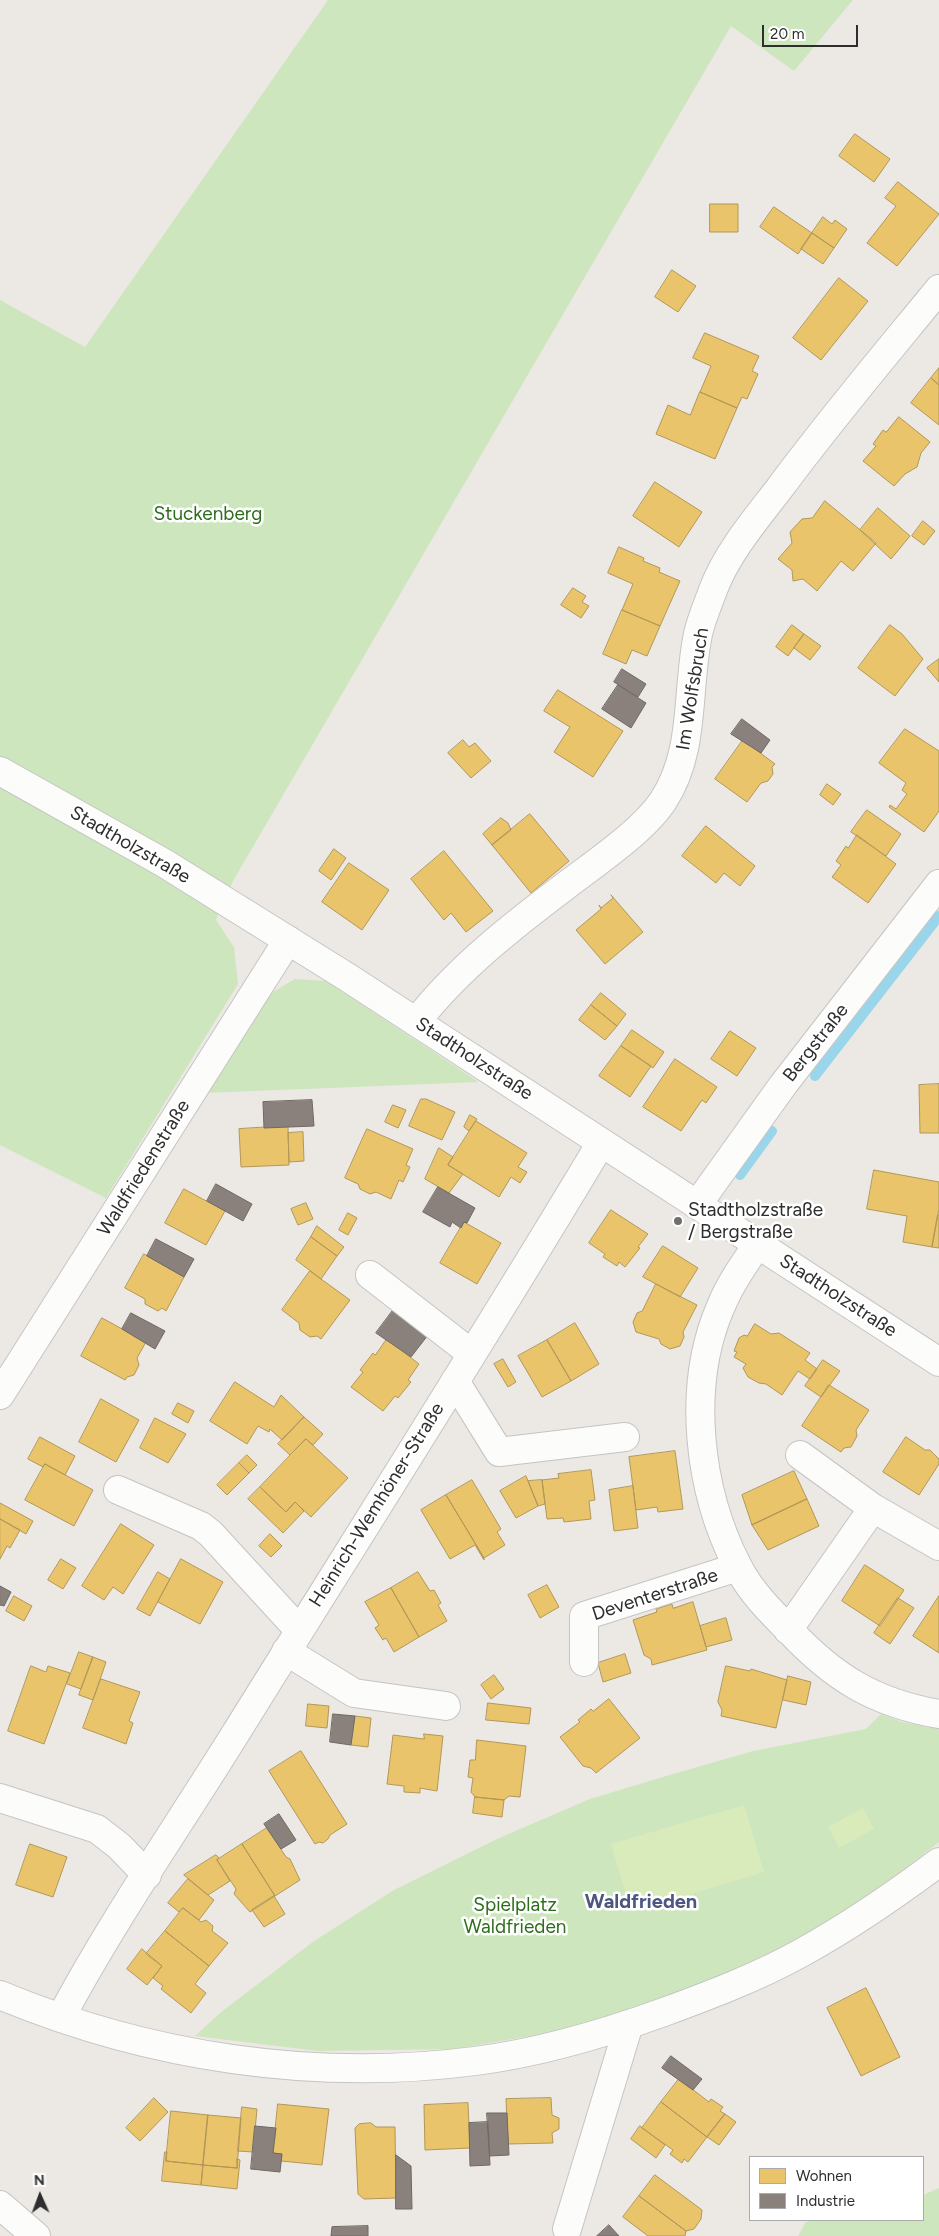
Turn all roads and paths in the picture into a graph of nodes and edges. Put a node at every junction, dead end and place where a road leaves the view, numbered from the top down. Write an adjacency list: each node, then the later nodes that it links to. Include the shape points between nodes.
1 (939, 289): 5 (street, Im Wolfsbruch, via 741,539 714,588 698,634 686,744 678,773 662,803 602,859 522,919 437,996)
2 (0, 771): 4 (street, Stadtholzstraße, via 164,863)
3 (939, 884): 7 (street, Bergstraße, via 783,1085)
4 (288, 940): 5 (street, Stadtholzstraße); 13 (street, Waldfriedenstraße)
5 (417, 1021): 6 (street, Stadtholzstraße)
6 (601, 1143): 7 (street, Stadtholzstraße); 10 (street, Heinrich-Wemhöner-Straße)
7 (697, 1205): 8 (street, Stadtholzstraße)
8 (758, 1244): 11 (street, Stadtholzstraße); 19 (street, Deventerstraße, via 739,1270 720,1306 707,1350 700,1397 700,1437 708,1485)
9 (370, 1276): 10 (street)
10 (472, 1354): 12 (street, Heinrich-Wemhöner-Straße)
11 (939, 1362)
12 (455, 1381): 14 (street, Heinrich-Wemhöner-Straße, via 499,1452); 21 (street, Heinrich-Wemhöner-Straße)
13 (0, 1395)
14 (625, 1437)
15 (800, 1455): 17 (street)
16 (118, 1490): 21 (street, Heinrich-Wemhöner-Straße, via 206,1530)
17 (873, 1508): 18 (street); 20 (street)
18 (939, 1546)
19 (738, 1567): 20 (street, Deventerstraße, via 760,1600); 22 (street, Deventerstraße, via 584,1616)
20 (788, 1630): 24 (street, Deventerstraße, via 818,1660 852,1684 893,1704)
21 (293, 1641): 23 (street, Heinrich-Wemhöner-Straße, via 354,1693); 27 (street, Heinrich-Wemhöner-Straße)
22 (584, 1662)
23 (446, 1706)
24 (939, 1714)
25 (0, 1798): 27 (street, via 97,1829)
26 (939, 1862): 30 (street, via 876,1908 799,1954 712,1995)
27 (147, 1875): 29 (street, Heinrich-Wemhöner-Straße, via 92,1960)
28 (0, 1995): 29 (street)
29 (61, 2017): 30 (street, via 133,2040 248,2062 304,2068 362,2069 474,2062 591,2037)
30 (629, 2024): 32 (street)
31 (0, 2205): 33 (street)
32 (567, 2229)
33 (36, 2236)

